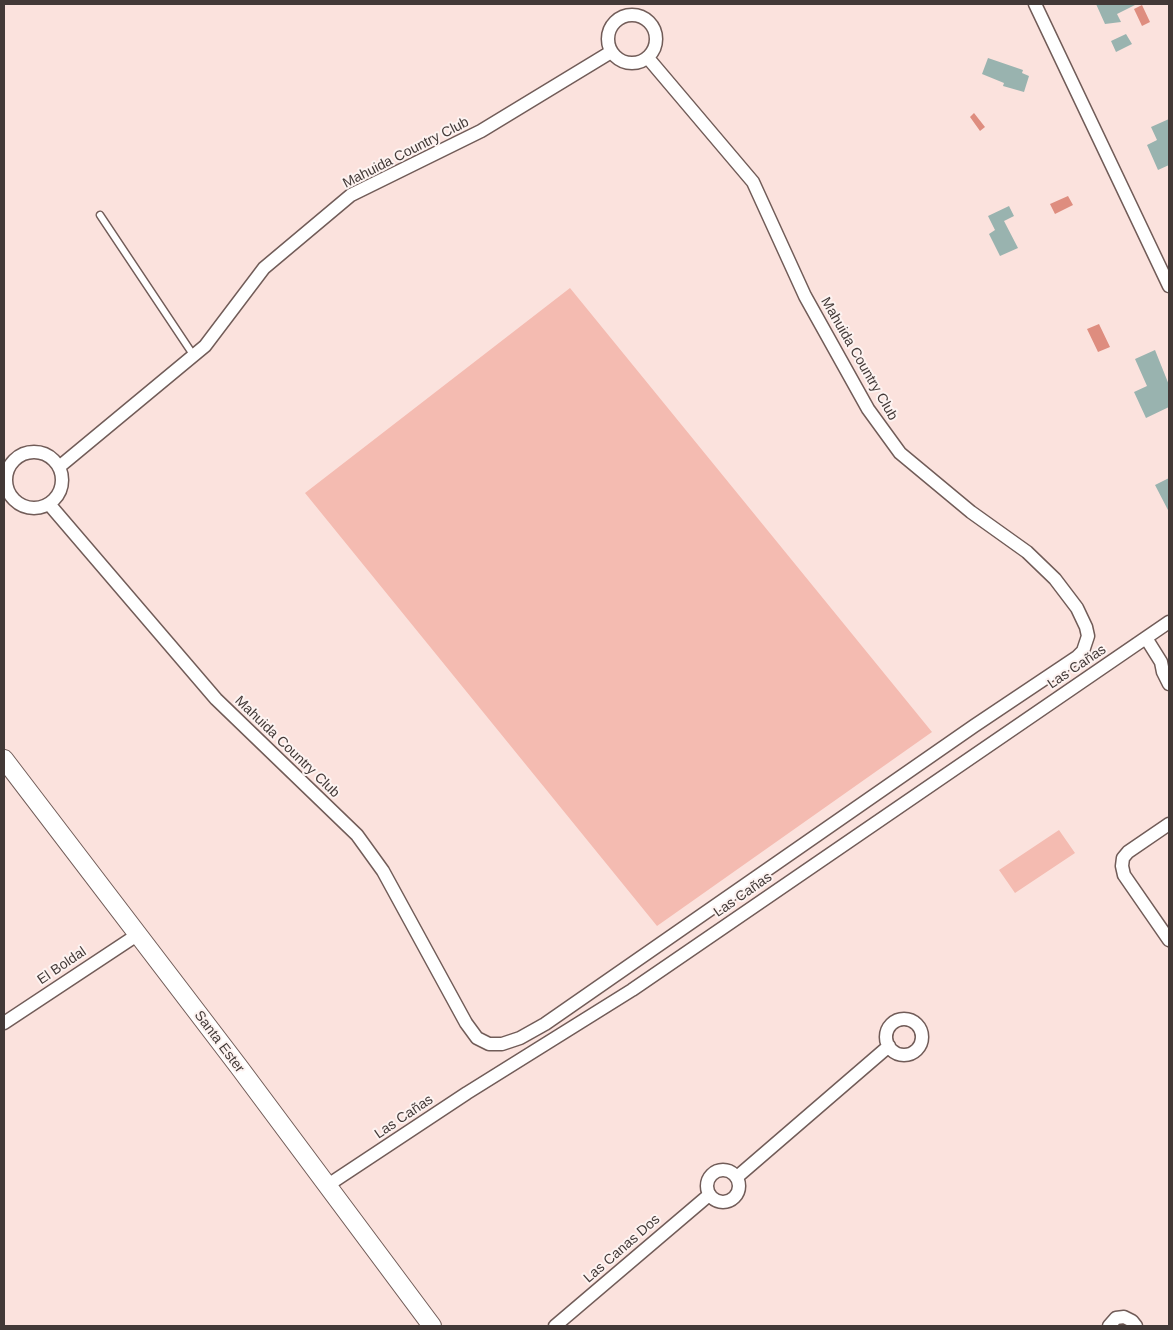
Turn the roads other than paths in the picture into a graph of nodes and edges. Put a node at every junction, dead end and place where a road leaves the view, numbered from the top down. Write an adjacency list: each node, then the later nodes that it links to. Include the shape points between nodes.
1 (1035, 4): 5 (street)
2 (611, 52): 3 (street, via 621,61 632,63); 3 (street, via 608,33 613,23 629,14 637,14 652,25 656,35 656,44); 6 (street, Mahuida Country Club, via 481,131 351,196 264,268)
3 (648, 58): 9 (street, Mahuida Country Club, via 752,182 805,296 868,409 900,453 1042,566 1077,608 1088,636 1083,651 1041,683 974,726 545,1024 520,1038 489,1044 473,1034 383,871 357,835 216,699)
4 (100, 215): 6 (lane)
5 (1169, 286)
6 (194, 356): 7 (street, Mahuida Country Club)
7 (60, 467): 8 (street, via 39,451 15,458 6,473); 9 (street, via 60,491)
8 (8, 501): 9 (street, via 33,508)
9 (49, 504)
10 (1169, 622): 11 (street, Las Cañas)
11 (1146, 638): 12 (street); 21 (street, Las Cañas, via 632,990)
12 (1165, 665): 13 (street)
13 (1169, 684)
14 (4, 759): 16 (street, Santa Ester)
15 (1169, 824): 17 (street, via 1128,852 1122,866 1124,875)
16 (137, 934): 18 (street, El Boldal); 21 (street, Santa Ester)
17 (1169, 940)
18 (4, 1023)
19 (889, 1046): 20 (street)
20 (737, 1178): 22 (street, via 739,1188 734,1198 718,1202); 22 (street, via 729,1171 714,1172 707,1180)
21 (328, 1185): 23 (street, Santa Ester)
22 (709, 1195): 24 (street, Las Canas Dos)
23 (432, 1326)
24 (555, 1326)
25 (1109, 1326): 26 (street, via 1112,1321 1124,1317)
26 (1136, 1326)

